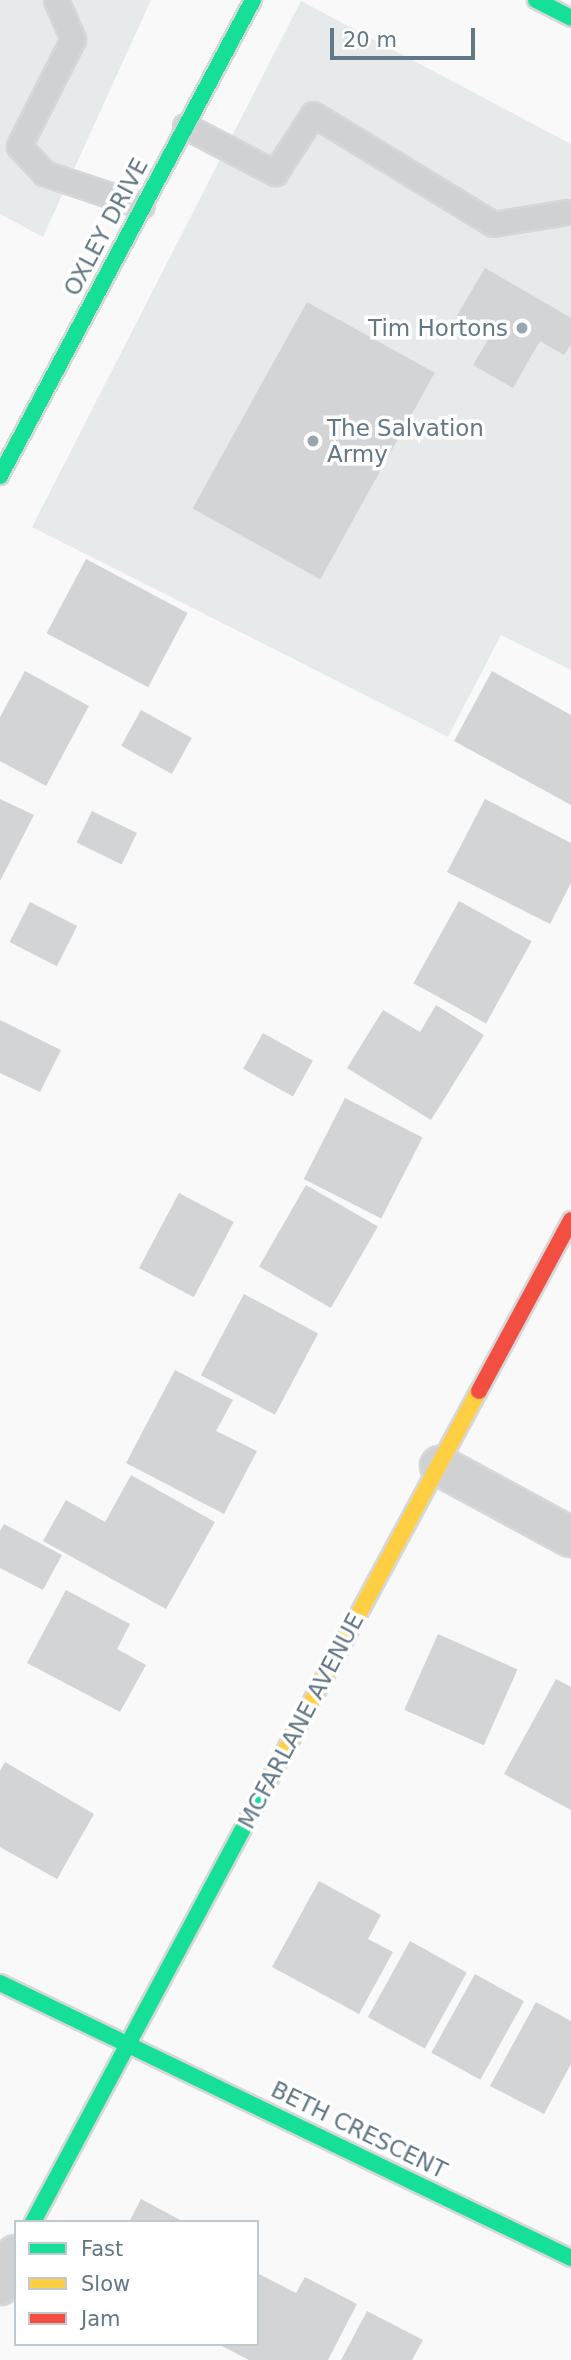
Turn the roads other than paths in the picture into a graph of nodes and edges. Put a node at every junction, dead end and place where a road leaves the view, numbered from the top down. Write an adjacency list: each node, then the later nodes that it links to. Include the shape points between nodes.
1 (57, 0): 6 (lane, via 73,39 19,146 44,173)
2 (253, 0): 5 (street, OXLEY DRIVE)
3 (536, 0): 4 (street)
4 (571, 18)
5 (185, 127): 6 (street, OXLEY DRIVE); 7 (lane, via 275,173 313,114 493,224)
6 (142, 206): 8 (street, OXLEY DRIVE)
7 (568, 212)
8 (0, 476)
9 (571, 1220): 10 (street, MCFARLANE AVENUE)
10 (440, 1466): 11 (street); 13 (street, MCFARLANE AVENUE)
11 (571, 1538)
12 (0, 1983): 13 (street, BETH CRESCENT)
13 (126, 2045): 14 (street, MCFARLANE AVENUE); 15 (street, BETH CRESCENT)
14 (34, 2220)
15 (571, 2258)
16 (14, 2259): 17 (street)
17 (0, 2286)

